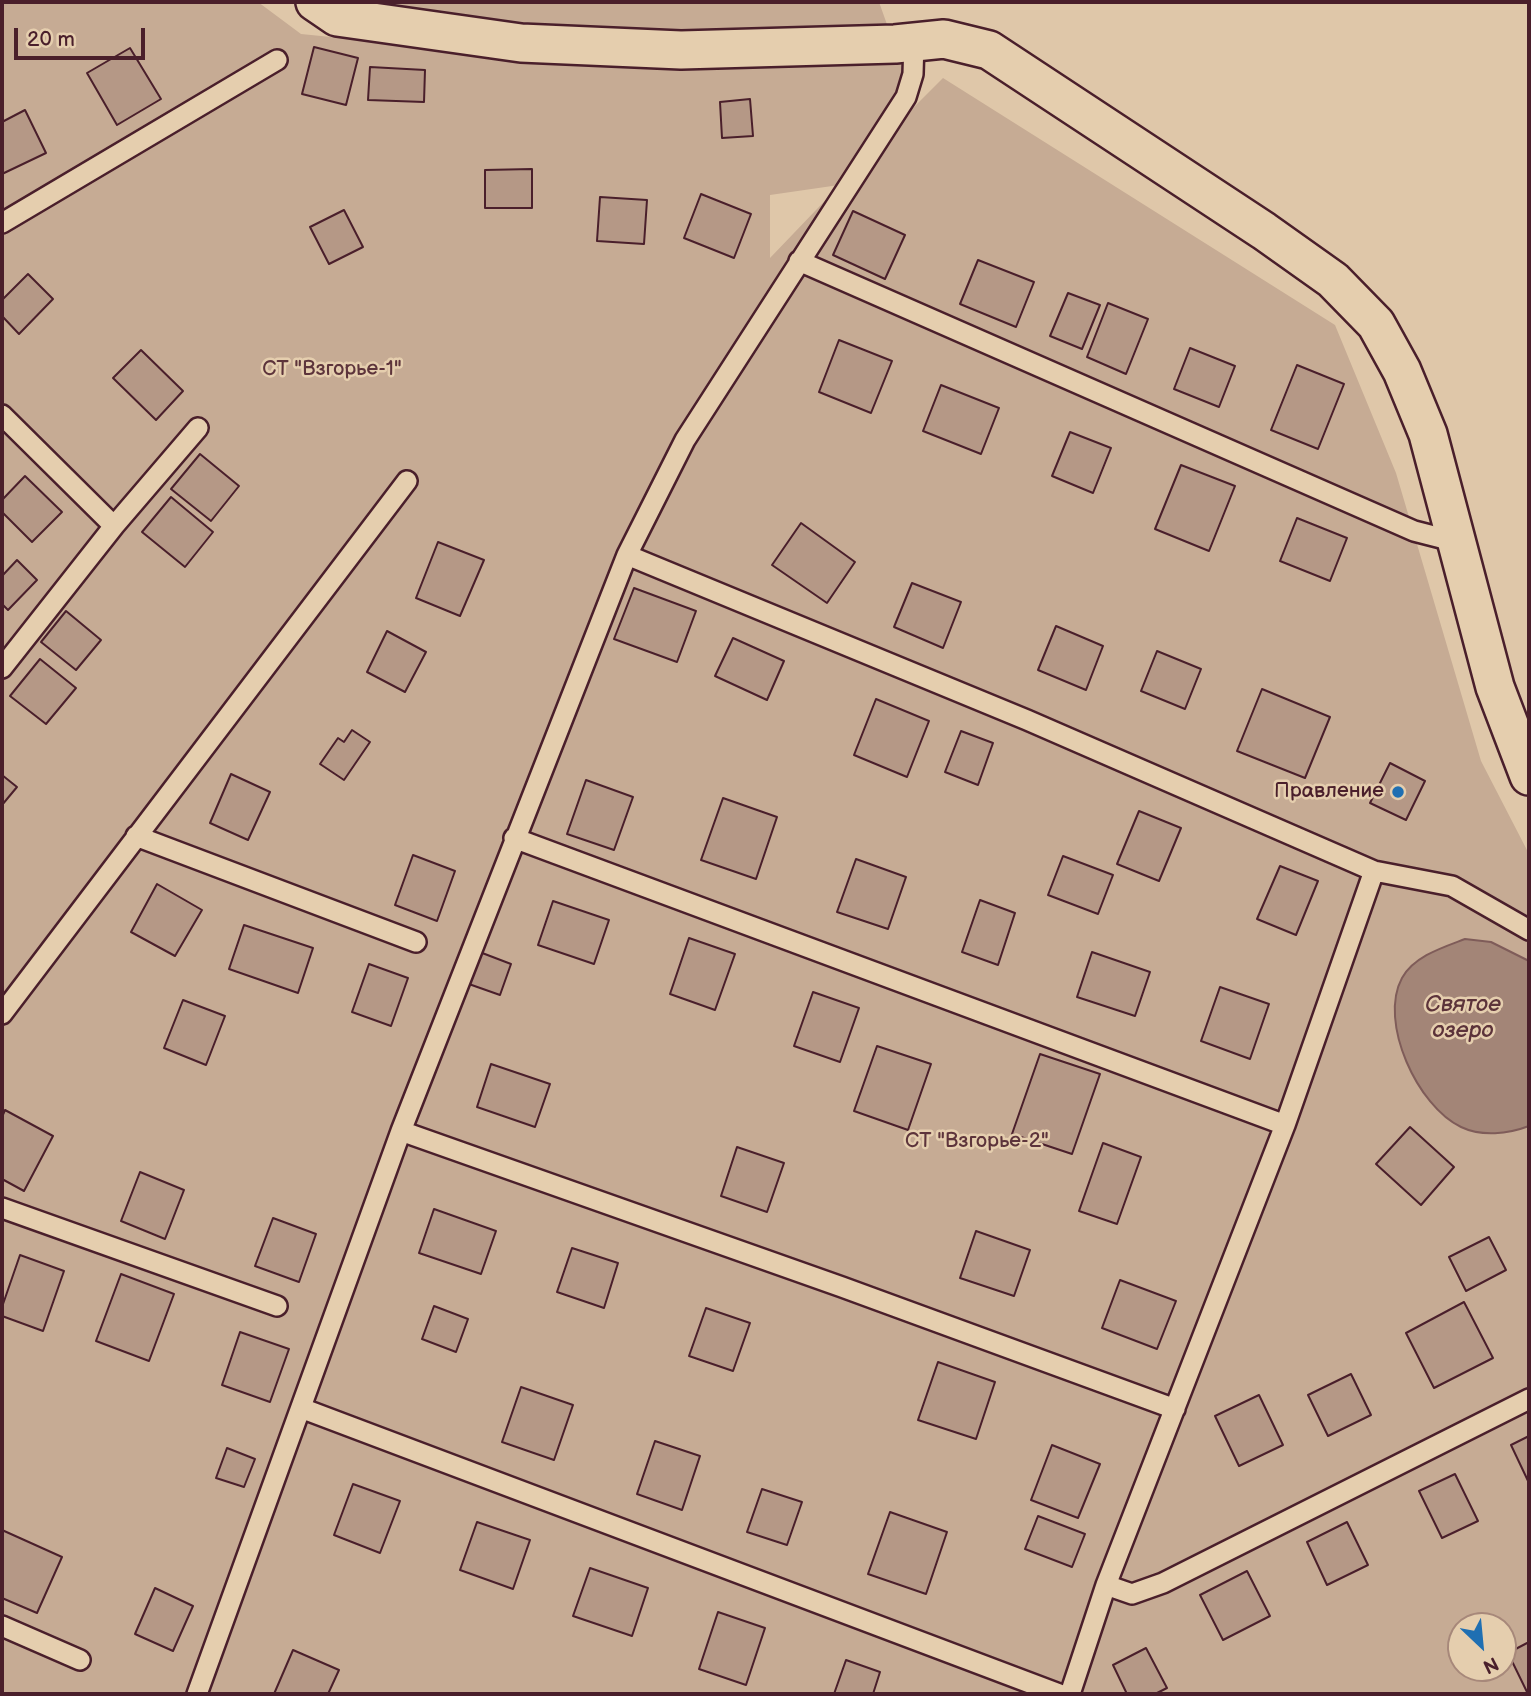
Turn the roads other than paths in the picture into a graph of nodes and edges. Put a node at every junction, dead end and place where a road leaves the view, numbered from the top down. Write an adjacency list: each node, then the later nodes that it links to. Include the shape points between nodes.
1 (315, 2): 2 (street, via 337,17 522,43 681,50)
2 (914, 43): 5 (lane, via 913,74 906,97); 10 (street, via 944,39 989,50 1333,280 1376,324 1402,371 1428,434)
3 (277, 60): 4 (lane)
4 (2, 223)
5 (799, 261): 10 (lane, via 1414,531); 11 (lane, via 685,440)
6 (2, 415): 9 (lane)
7 (198, 428): 9 (lane)
8 (407, 481): 14 (lane)
9 (114, 526): 12 (lane)
10 (1457, 542): 13 (street, via 1495,687)
11 (627, 555): 15 (lane); 16 (lane, via 1027,720)
12 (2, 668)
13 (1529, 776)
14 (136, 836): 18 (lane); 19 (lane)
15 (514, 838): 20 (lane); 21 (lane)
16 (1374, 871): 17 (lane, via 1452,886); 20 (lane)
17 (1529, 930)
18 (416, 942)
19 (2, 1014)
20 (1285, 1125): 26 (lane)
21 (401, 1131): 25 (lane); 26 (lane)
22 (2, 1208): 23 (lane)
23 (277, 1306)
24 (1529, 1399): 27 (lane, via 1163,1583 1132,1594)
25 (301, 1408): 30 (lane); 31 (lane)
26 (1174, 1409): 27 (lane)
27 (1106, 1585): 32 (lane)
28 (2, 1626): 29 (lane)
29 (80, 1660)
30 (198, 1694)
31 (1059, 1694)
32 (1070, 1694)

